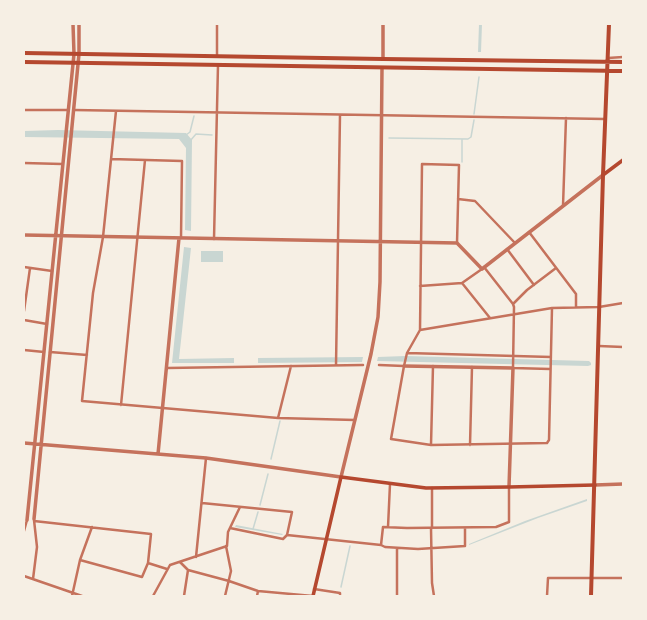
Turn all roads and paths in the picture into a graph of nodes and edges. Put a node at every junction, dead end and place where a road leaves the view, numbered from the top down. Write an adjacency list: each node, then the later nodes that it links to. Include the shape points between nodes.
1 (73, 24): 7 (street)
2 (79, 24): 8 (street)
3 (217, 24): 9 (street)
4 (383, 24): 11 (street)
5 (609, 24): 12 (main road)
6 (24, 53): 7 (main road)
7 (74, 54): 8 (main road); 15 (street)
8 (79, 54): 9 (main road); 16 (street)
9 (217, 57): 11 (main road)
10 (623, 57): 12 (street)
11 (383, 59): 12 (main road)
12 (607, 59): 14 (main road); 19 (main road)
13 (24, 62): 15 (main road)
14 (623, 62)
15 (72, 63): 16 (main road); 22 (street)
16 (78, 63): 17 (main road); 23 (street)
17 (218, 65): 18 (main road); 25 (street)
18 (382, 68): 19 (main road); 27 (street)
19 (606, 71): 20 (main road); 29 (main road)
20 (623, 71)
21 (24, 110): 22 (street)
22 (67, 110): 34 (street)
23 (74, 110): 24 (street); 41 (street)
24 (116, 111): 25 (street); 30 (street)
25 (217, 113): 26 (street); 45 (street)
26 (340, 115): 27 (street); 46 (street)
27 (382, 115): 28 (street); 47 (street)
28 (566, 118): 29 (street); 37 (street)
29 (605, 119): 35 (main road)
30 (112, 159): 31 (street); 42 (street)
31 (145, 160): 43 (street); 44 (street, via 182,161)
32 (623, 160): 35 (main road)
33 (24, 163): 34 (street)
34 (62, 164): 40 (street)
35 (603, 175): 37 (street); 63 (main road)
36 (458, 200): 48 (street, via 459,165 422,164); 49 (street); 50 (street, via 475,201)
37 (563, 206): 38 (street)
38 (529, 232): 50 (street); 55 (street)
39 (24, 235): 40 (street)
40 (55, 236): 41 (street); 56 (street)
41 (62, 237): 42 (street); 75 (street)
42 (103, 237): 43 (street); 76 (street, via 93,293)
43 (137, 238): 44 (street); 90 (street)
44 (180, 238): 45 (street); 88 (street)
45 (214, 239): 46 (street)
46 (338, 241): 47 (street); 80 (street)
47 (380, 242): 48 (street); 93 (street, via 378,317)
48 (421, 242): 49 (street); 59 (street)
49 (457, 243): 54 (street)
50 (515, 243): 51 (street)
51 (507, 249): 54 (street); 58 (street)
52 (24, 267): 53 (street)
53 (30, 268): 56 (street); 65 (street)
54 (483, 268): 57 (street); 61 (street)
55 (556, 268): 58 (street); 62 (street, via 576,294)
56 (52, 271): 69 (street)
57 (462, 283): 59 (street); 67 (street)
58 (534, 285): 61 (street)
59 (420, 286): 70 (street)
60 (623, 303): 63 (street)
61 (513, 304): 66 (street)
62 (576, 307): 63 (street); 64 (street)
63 (599, 307): 71 (main road)
64 (552, 308): 66 (street); 79 (street)
65 (24, 311)
66 (514, 314): 67 (street); 78 (street)
67 (490, 318): 70 (street)
68 (24, 320): 69 (street)
69 (46, 324): 74 (street)
70 (420, 330): 77 (street)
71 (599, 346): 72 (street); 105 (main road)
72 (623, 346)
73 (24, 350): 74 (street)
74 (44, 352): 95 (street)
75 (50, 352): 76 (street); 96 (street)
76 (87, 355): 90 (street, via 82,401)
77 (407, 355): 78 (street); 81 (street)
78 (513, 357): 79 (street); 87 (street)
79 (551, 358): 89 (street)
80 (336, 364): 82 (street); 84 (street)
81 (404, 364): 83 (street); 85 (street); 98 (street, via 391,439)
82 (362, 365)
83 (379, 365)
84 (291, 366): 88 (street); 92 (street)
85 (433, 366): 86 (street); 98 (street)
86 (472, 367): 87 (street); 99 (street)
87 (513, 367): 89 (street); 97 (street)
88 (167, 368): 91 (street)
89 (550, 368): 97 (street, via 549,440 547,443)
90 (121, 405): 91 (street)
91 (162, 409): 92 (street); 100 (street)
92 (278, 418): 93 (street)
93 (356, 420): 102 (street)
94 (24, 443): 95 (street)
95 (35, 444): 96 (street); 110 (street)
96 (41, 444): 100 (street); 111 (street)
97 (510, 444): 99 (street); 107 (street)
98 (431, 445): 99 (street)
99 (470, 445)
100 (158, 454): 101 (street)
101 (206, 458): 102 (street); 108 (street)
102 (341, 477): 103 (main road); 119 (main road)
103 (390, 484): 106 (main road); 113 (street)
104 (623, 484): 105 (street)
105 (595, 485): 107 (main road); 131 (main road)
106 (432, 488): 107 (main road); 115 (street)
107 (509, 488): 116 (street, via 509,522 496,527)
108 (202, 503): 109 (street); 124 (street)
109 (240, 507): 114 (street); 118 (street, via 292,512)
110 (28, 520): 117 (street)
111 (34, 520): 112 (street); 133 (street, via 37,547)
112 (92, 527): 125 (street); 127 (street, via 151,534)
113 (388, 527): 115 (street); 120 (street, via 383,527)
114 (230, 528): 118 (street, via 283,539); 121 (street)
115 (431, 528): 116 (street); 123 (street)
116 (465, 528): 123 (street, via 465,546)
117 (24, 531)
118 (288, 535): 119 (street)
119 (326, 540): 120 (street); 135 (main road)
120 (381, 545): 122 (street)
121 (226, 546): 124 (street); 134 (street, via 231,566)
122 (397, 548): 123 (street); 145 (street)
123 (430, 548): 146 (street)
124 (196, 557): 126 (street)
125 (80, 560): 127 (street, via 142,576); 137 (street)
126 (180, 562): 128 (street, via 170,565); 129 (street)
127 (148, 564): 128 (street)
128 (167, 569): 139 (street)
129 (188, 570): 134 (street); 140 (street)
130 (24, 576): 133 (street)
131 (592, 578): 132 (street); 147 (street, via 548,578); 148 (main road)
132 (623, 578)
133 (33, 579): 137 (street)
134 (229, 581): 136 (street); 141 (street)
135 (314, 589): 143 (main road); 144 (street, via 340,593)
136 (258, 591): 142 (street); 143 (street)
137 (72, 594): 138 (street)
138 (82, 596)
139 (153, 596)
140 (184, 596)
141 (225, 596)
142 (257, 596)
143 (313, 596)
144 (340, 596)
145 (397, 596)
146 (434, 596)
147 (548, 596)
148 (592, 596)

